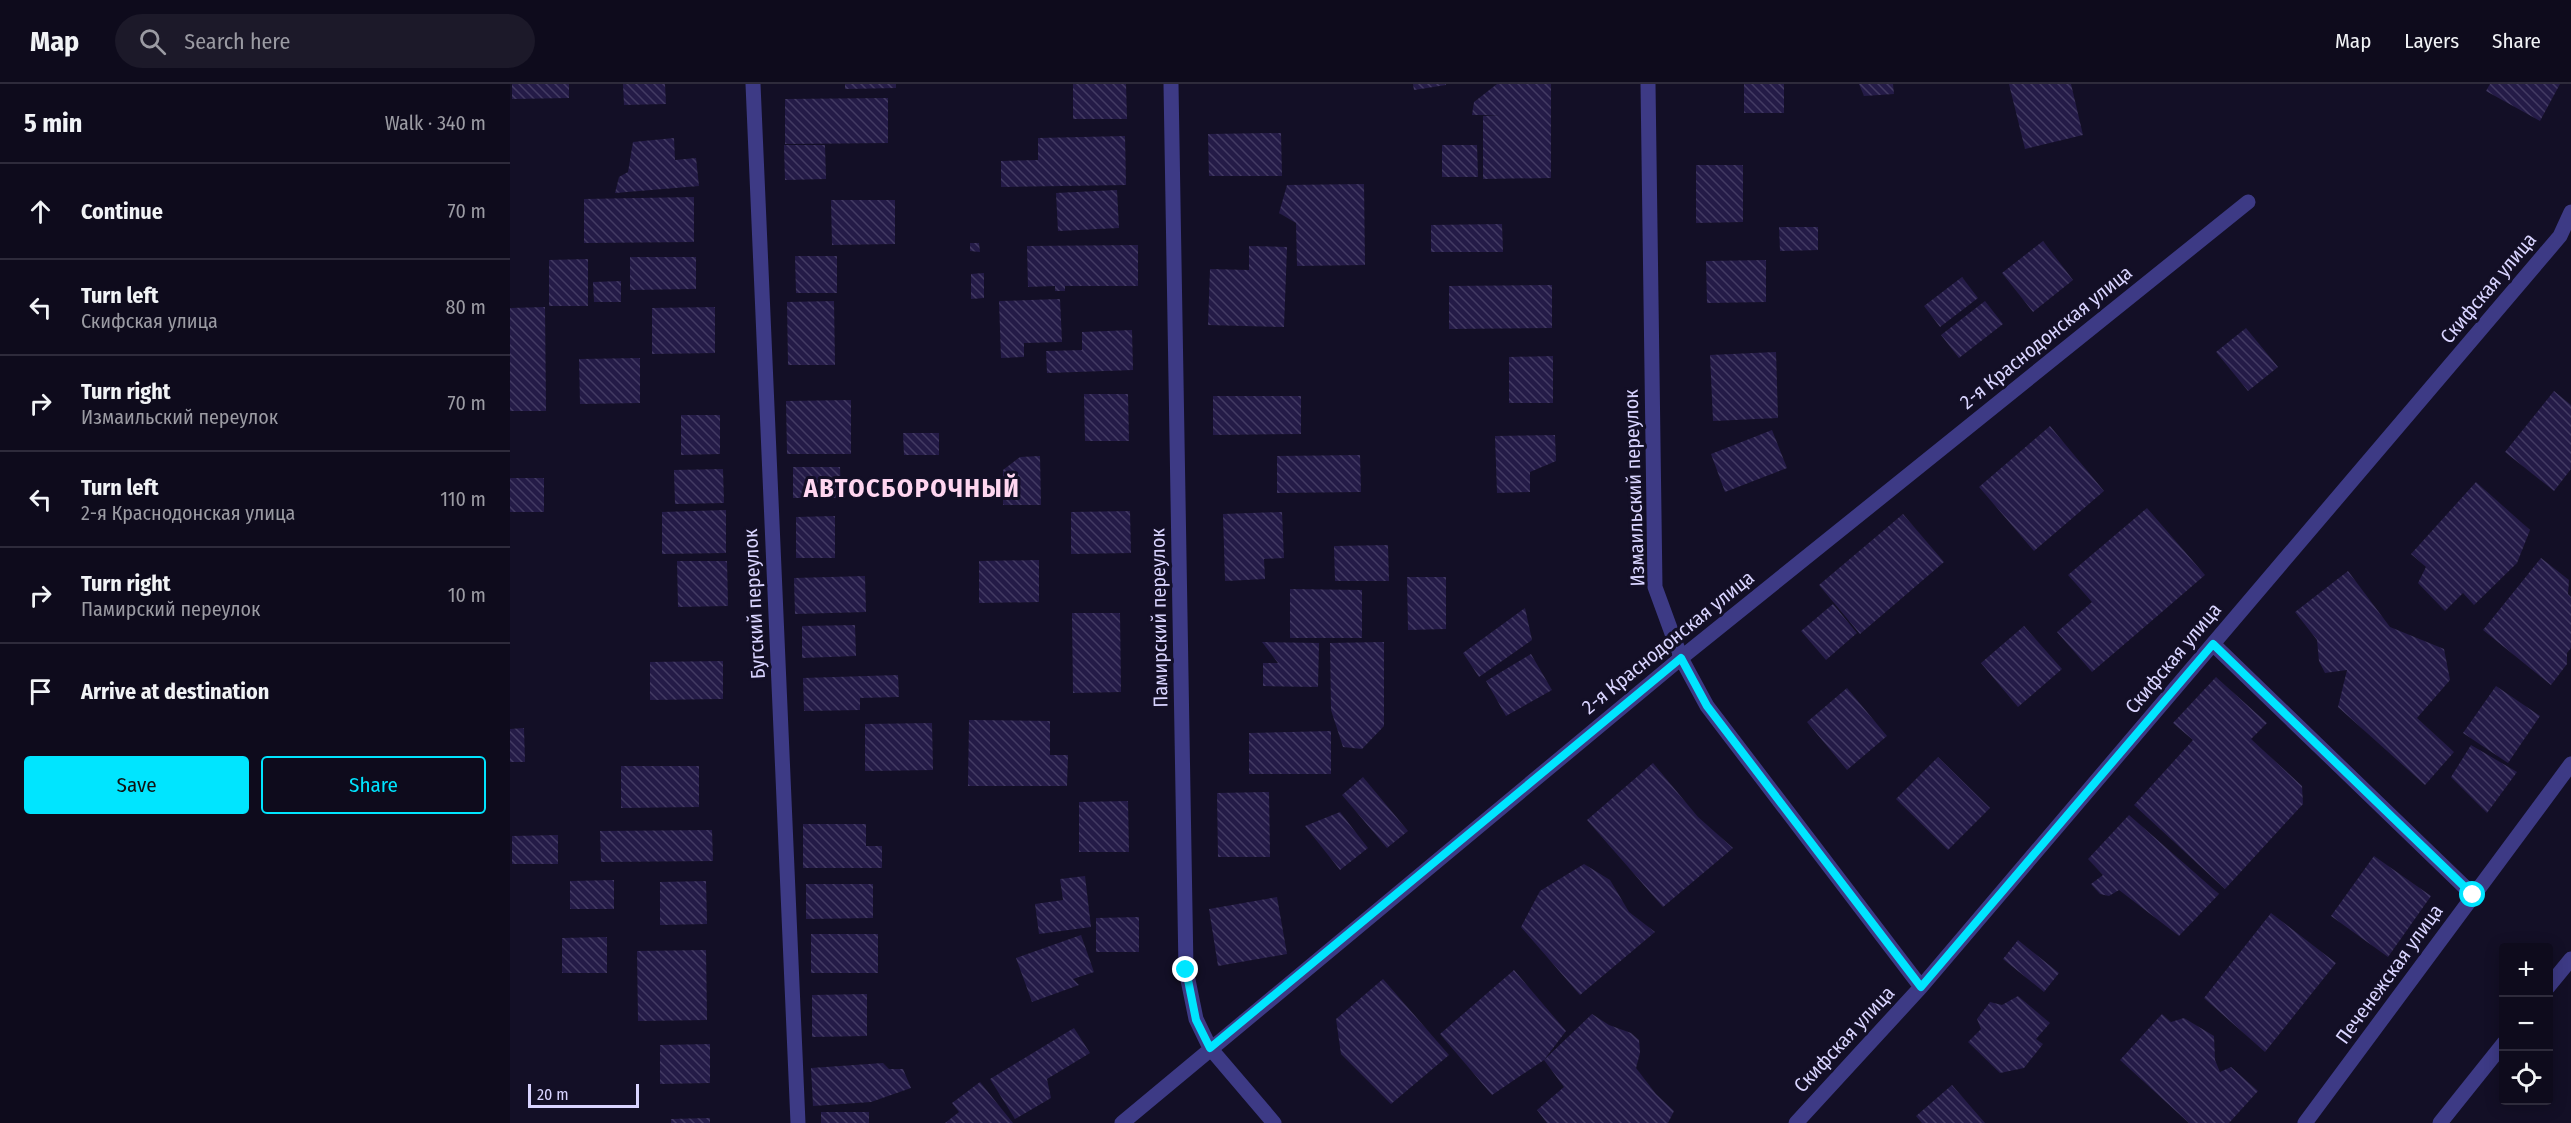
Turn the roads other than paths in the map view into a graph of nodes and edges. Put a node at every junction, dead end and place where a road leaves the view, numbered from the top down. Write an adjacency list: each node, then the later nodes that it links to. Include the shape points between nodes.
1 (753, 84): 15 (street, Бугский переулок)
2 (1170, 84): 13 (street, Памирский переулок, via 1186,970 1196,1020)
3 (1648, 84): 7 (street, Измаильский переулок, via 1655,587)
4 (2248, 202): 7 (street, 2-я Краснодонская улица)
5 (2571, 212): 6 (street, Скифская улица, via 2560,236)
6 (2213, 644): 9 (street); 12 (street, Скифская улица)
7 (1681, 658): 12 (street, Измаильский переулок, via 1707,706); 13 (street, 2-я Краснодонская улица)
8 (2571, 764): 9 (street, Печенежская улица)
9 (2473, 895): 19 (street, Печенежская улица)
10 (2571, 959): 11 (street)
11 (2553, 981)
12 (1921, 987): 18 (street, Скифская улица)
13 (1210, 1048): 16 (street, 2-я Краснодонская улица); 17 (street, Памирский переулок)
14 (2499, 1050): 20 (street)
15 (798, 1123)
16 (1122, 1123)
17 (1274, 1123)
18 (1796, 1123)
19 (2305, 1123)
20 (2440, 1123)

